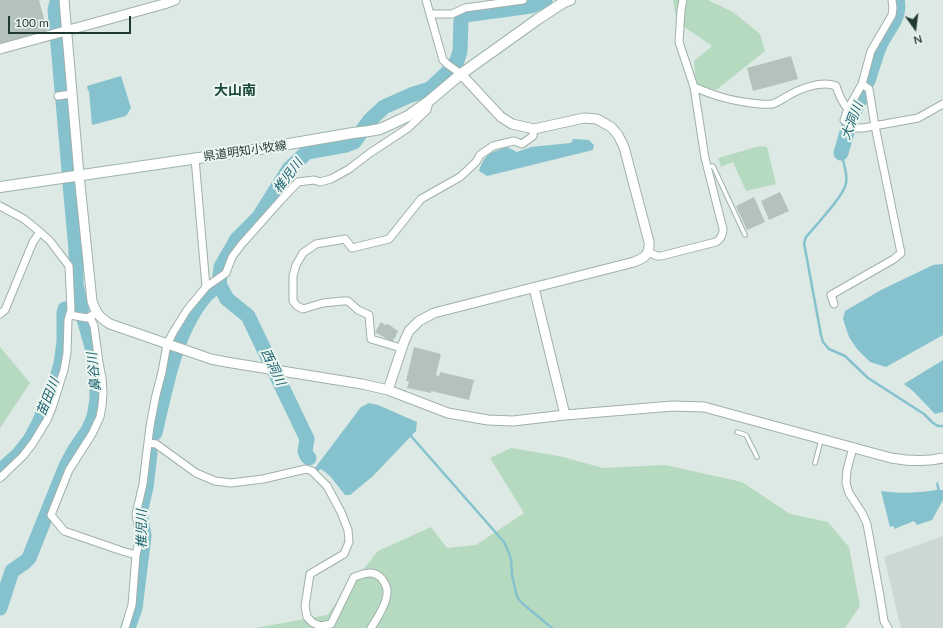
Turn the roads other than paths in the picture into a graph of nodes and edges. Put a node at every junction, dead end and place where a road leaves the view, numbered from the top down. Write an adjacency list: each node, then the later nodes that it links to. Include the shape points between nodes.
1 (64, 0): 9 (street)
2 (175, 0): 9 (street)
3 (426, 0): 8 (street)
4 (523, 0): 8 (street, via 465,8 452,14)
5 (570, 0): 11 (main road, 県道明知小牧線)
6 (683, 0): 13 (street, via 680,10 680,42)
7 (892, 0): 12 (street, via 892,16 872,51)
8 (430, 14): 11 (street, via 443,60)
9 (60, 32): 10 (street); 14 (street)
10 (0, 49)
11 (460, 73): 16 (main road, 県道明知小牧線); 20 (street, via 500,117 512,124)
12 (862, 84): 18 (street); 19 (street, via 869,89)
13 (694, 87): 18 (street, via 732,100 774,104 801,89 833,85 836,86 840,98); 22 (street)
14 (70, 94): 15 (street); 23 (street)
15 (58, 96)
16 (429, 101): 21 (main road, 県道明知小牧線, via 408,116 380,129 260,150); 29 (street, via 427,110 408,128 349,169 320,182 298,182 241,245 232,257 226,273)
17 (943, 104): 19 (street, via 918,118)
18 (848, 109): 19 (street, via 844,120 856,128)
19 (875, 126): 31 (street, via 901,253 831,295)
20 (534, 129): 28 (street, via 584,118 597,119 611,126 624,147 649,242); 36 (street, via 533,136 522,144 514,141 493,146 480,155 460,177 421,199 389,239 352,248 345,239 316,244 299,259 294,276 293,301 298,306 303,309 323,303 348,301 369,315 371,339)
21 (195, 158): 23 (main road, 県道明知小牧線); 29 (street)
22 (707, 167): 27 (lane, via 713,166); 28 (street, via 723,229 722,237 716,242 661,256)
23 (79, 175): 24 (main road, 県道明知小牧線); 34 (street, via 92,301)
24 (0, 186)
25 (0, 206): 26 (street, via 24,219)
26 (40, 232): 32 (street, via 33,242 5,310); 33 (street, via 69,266 72,310)
27 (745, 235)
28 (648, 252): 30 (street, via 644,258 634,262)
29 (206, 287): 35 (street, via 187,310)
30 (534, 288): 36 (street, via 434,313 419,321); 38 (street)
31 (834, 304)
32 (0, 314)
33 (70, 315): 34 (street); 46 (street, via 64,370 47,420 23,456)
34 (91, 316): 35 (street); 47 (street, via 102,378 100,417 69,470 51,515 64,531)
35 (170, 345): 37 (street, via 211,359); 41 (street, via 156,395)
36 (401, 348): 37 (street)
37 (388, 390): 38 (street, via 448,413 488,420 513,421)
38 (565, 415): 40 (street, via 672,406 704,407)
39 (737, 432): 43 (lane, via 746,435)
40 (821, 439): 42 (street); 45 (lane)
41 (148, 443): 47 (street, via 136,514 140,538); 49 (street, via 156,444 196,473 231,484 306,469 312,470 327,486 341,512 348,530 349,542 344,554 310,574 305,606 307,617 321,626 331,624 354,577 368,572 379,575 386,584 387,591 382,610)
42 (852, 447): 44 (street, via 906,461); 50 (street, via 846,483 866,524 884,621)
43 (757, 457)
44 (943, 458)
45 (815, 463)
46 (0, 478)
47 (136, 555): 48 (street, via 132,605)
48 (125, 628)
49 (371, 628)
50 (888, 628)

